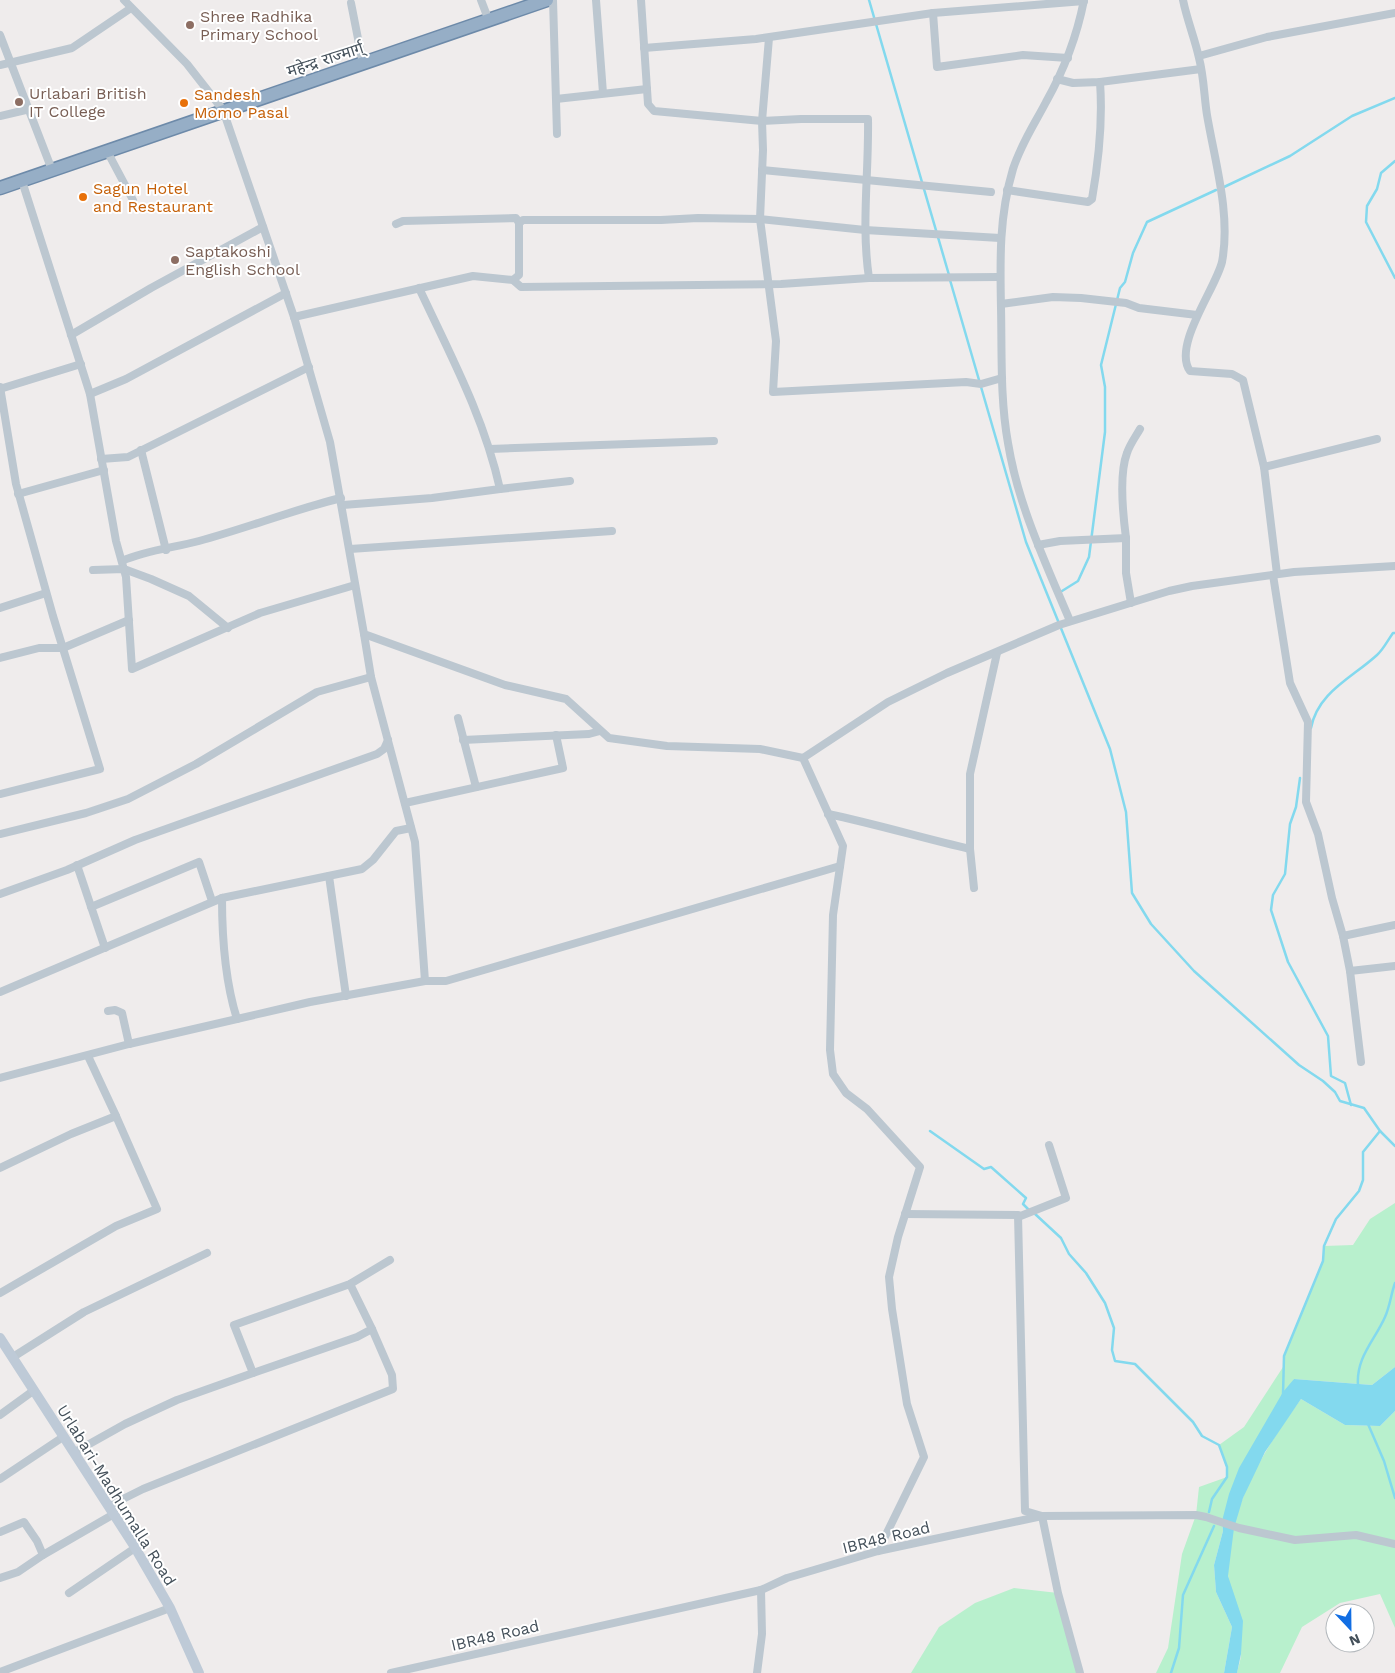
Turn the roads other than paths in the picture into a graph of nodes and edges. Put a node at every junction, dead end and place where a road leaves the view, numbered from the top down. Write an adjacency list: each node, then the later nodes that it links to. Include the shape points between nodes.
1 (124, 0): 10 (street)
2 (481, 0): 13 (street)
3 (547, 0): 13 (highway, महेन्द्र राज्मार्ग्)
4 (553, 0): 27 (street)
5 (596, 0): 26 (street)
6 (642, 0): 16 (street)
7 (1183, 0): 17 (street)
8 (1084, 1): 11 (street); 18 (street)
9 (351, 4): 20 (street)
10 (131, 8): 19 (street, via 72,48); 29 (street, via 187,64)
11 (933, 13): 15 (street); 18 (street, via 937,67 1023,55)
12 (1395, 13): 17 (street, via 1267,37)
13 (489, 21): 20 (highway, महेन्द्र राज्मार्ग्)
14 (0, 35): 19 (street)
15 (769, 38): 16 (street); 31 (street)
16 (644, 48): 25 (street)
17 (1199, 56): 22 (street)
18 (1068, 58): 23 (street)
19 (10, 63): 21 (street); 28 (street)
20 (363, 64): 29 (highway, महेन्द्र राज्मार्ग्)
21 (0, 65)
22 (1201, 69): 24 (street); 55 (street, via 1220,189 1224,242 1221,264)
23 (1057, 79): 24 (street, via 1074,84); 39 (street, via 1026,135)
24 (1100, 82): 39 (street, via 1100,146 1092,199 1088,202)
25 (646, 89): 26 (street); 31 (street, via 648,104 654,111)
26 (603, 93): 27 (street)
27 (556, 99): 32 (street)
28 (30, 109): 30 (street); 34 (street)
29 (223, 110): 33 (highway, महेन्द्र राज्मार्ग्); 45 (street)
30 (0, 116)
31 (762, 121): 35 (street); 36 (street, via 868,119)
32 (557, 134)
33 (107, 151): 34 (highway, महेन्द्र राज्मार्ग्); 41 (street)
34 (52, 170): 37 (highway, महेन्द्र राज्मार्ग्)
35 (762, 170): 36 (street); 42 (street)
36 (869, 179): 40 (street); 46 (street, via 864,208)
37 (22, 181): 38 (highway, महेन्द्र राज्मार्ग्); 57 (street)
38 (0, 188)
39 (1007, 190): 47 (street)
40 (991, 192)
41 (134, 200)
42 (760, 219): 43 (street, via 568,218 523,220); 46 (street); 51 (street)
43 (519, 223): 44 (street, via 516,218 403,221); 50 (street, via 519,275)
44 (396, 224)
45 (263, 227): 53 (street); 57 (street)
46 (865, 230): 47 (street); 49 (street)
47 (1000, 238): 48 (street)
48 (1000, 277): 49 (street); 54 (street)
49 (869, 278): 51 (street)
50 (514, 280): 51 (street, via 521,288); 52 (street, via 474,276)
51 (768, 284): 60 (street, via 776,341 773,392 966,382 981,384)
52 (419, 288): 56 (street); 66 (street, via 453,357)
53 (286, 293): 56 (street); 62 (street, via 126,379)
54 (1001, 304): 55 (street, via 1053,297 1082,298); 60 (street)
55 (1197, 315): 69 (street, via 1185,356 1186,365 1190,371 1232,374 1243,380)
56 (294, 317): 59 (street)
57 (71, 335): 58 (street)
58 (81, 364): 61 (street); 62 (street)
59 (309, 367): 67 (street); 74 (street)
60 (1002, 378): 77 (street, via 1008,443)
61 (0, 389): 73 (street)
62 (90, 394): 68 (street)
63 (1140, 429): 76 (street, via 1127,453 1124,470)
64 (1377, 439): 69 (street)
65 (714, 441): 66 (street)
66 (490, 448): 72 (street)
67 (141, 450): 68 (street, via 128,457); 79 (street)
68 (102, 459): 70 (street)
69 (1264, 467): 83 (street)
70 (104, 470): 73 (street); 80 (street)
71 (570, 481): 72 (street)
72 (500, 489): 74 (street, via 432,498)
73 (18, 494): 85 (street)
74 (342, 501): 78 (street); 79 (street)
75 (612, 531): 78 (street)
76 (1126, 538): 77 (street); 86 (street, via 1126,573)
77 (1038, 545): 89 (street)
78 (350, 549): 84 (street)
79 (166, 550): 80 (street, via 138,554)
80 (123, 565): 82 (street); 88 (street); 90 (street, via 189,596)
81 (1395, 566): 83 (street)
82 (93, 570)
83 (1275, 574): 86 (street, via 1169,591); 118 (street, via 1290,683 1308,722 1306,802 1318,834)
84 (355, 585): 90 (street, via 260,613); 91 (street)
85 (46, 593): 87 (street); 92 (street)
86 (1131, 603): 89 (street)
87 (0, 608)
88 (129, 620): 90 (street, via 132,669); 92 (street)
89 (1070, 621): 93 (street)
90 (228, 628)
91 (364, 634): 95 (street); 97 (street, via 505,685 566,700)
92 (63, 648): 94 (street, via 39,648); 103 (street, via 100,769)
93 (996, 653): 101 (street, via 888,702); 108 (street, via 970,774)
94 (0, 658)
95 (372, 676): 99 (street); 107 (street, via 317,692 196,764 128,798 86,813)
96 (458, 718): 100 (street)
97 (600, 730): 98 (street, via 589,734); 101 (street, via 609,738 667,746 760,749)
98 (556, 735): 100 (street); 102 (street, via 563,768)
99 (388, 740): 104 (street); 109 (street, via 377,754 135,840)
100 (463, 740): 102 (street)
101 (803, 758): 105 (street)
102 (476, 787): 104 (street)
103 (0, 794)
104 (404, 803): 106 (street)
105 (828, 814): 108 (street); 110 (street, via 843,846)
106 (411, 828): 111 (street, via 396,831 362,870); 122 (street, via 415,842)
107 (0, 834)
108 (970, 849): 112 (street)
109 (77, 865): 113 (street); 116 (street)
110 (840, 866): 122 (street, via 462,977); 134 (street, via 833,915 830,1050 833,1074 846,1093 868,1109 920,1167)
111 (329, 876): 114 (street); 124 (street)
112 (974, 888)
113 (0, 894)
114 (222, 898): 115 (street); 126 (street, via 227,973)
115 (212, 901): 116 (street, via 199,862); 119 (street)
116 (91, 906): 119 (street)
117 (1395, 924): 118 (street)
118 (1343, 936): 121 (street)
119 (104, 948): 123 (street)
120 (1395, 966): 121 (street)
121 (1350, 971): 129 (street)
122 (425, 981): 124 (street)
123 (0, 992)
124 (346, 996): 126 (street)
125 (108, 1011): 127 (street, via 122,1013)
126 (237, 1019): 127 (street)
127 (129, 1044): 128 (street)
128 (88, 1056): 130 (street); 131 (street)
129 (1361, 1062)
130 (0, 1078)
131 (116, 1116): 133 (street); 139 (street, via 157,1209 116,1226)
132 (1048, 1145): 135 (street, via 1066,1198)
133 (0, 1168)
134 (905, 1214): 135 (street); 154 (street, via 889,1277 907,1404 924,1457)
135 (1018, 1217): 150 (street, via 1025,1511)
136 (207, 1253): 142 (street, via 84,1312)
137 (390, 1260): 138 (street)
138 (350, 1284): 140 (street); 143 (street, via 234,1325)
139 (0, 1293)
140 (372, 1329): 143 (street); 149 (street, via 392,1375 393,1389 143,1490)
141 (0, 1338): 142 (main road, Urlabari-Madhumalla Road)
142 (12, 1357): 144 (main road, Urlabari-Madhumalla Road)
143 (253, 1373): 147 (street, via 177,1400)
144 (33, 1391): 145 (street); 146 (main road, Urlabari-Madhumalla Road)
145 (0, 1415)
146 (63, 1437): 147 (main road, Urlabari-Madhumalla Road); 148 (street)
147 (75, 1452): 149 (main road, Urlabari-Madhumalla Road)
148 (0, 1480)
149 (111, 1510): 153 (main road, Urlabari-Madhumalla Road); 155 (street)
150 (1042, 1516): 152 (street, IBR48 Road, via 1196,1515 1295,1540 1356,1535); 154 (street, IBR48 Road); 164 (street, via 1058,1593)
151 (0, 1532): 155 (street, via 24,1522)
152 (1395, 1544)
153 (135, 1548): 158 (street); 159 (main road, Urlabari-Madhumalla Road)
154 (878, 1551): 157 (street, IBR48 Road, via 787,1578)
155 (43, 1555): 156 (street, via 18,1572)
156 (0, 1578)
157 (762, 1590): 162 (street, IBR48 Road); 163 (street, via 762,1634)
158 (69, 1593)
159 (170, 1608): 160 (street); 161 (main road, Urlabari-Madhumalla Road)
160 (0, 1672)
161 (199, 1673)
162 (391, 1673)
163 (757, 1673)
164 (1080, 1673)

